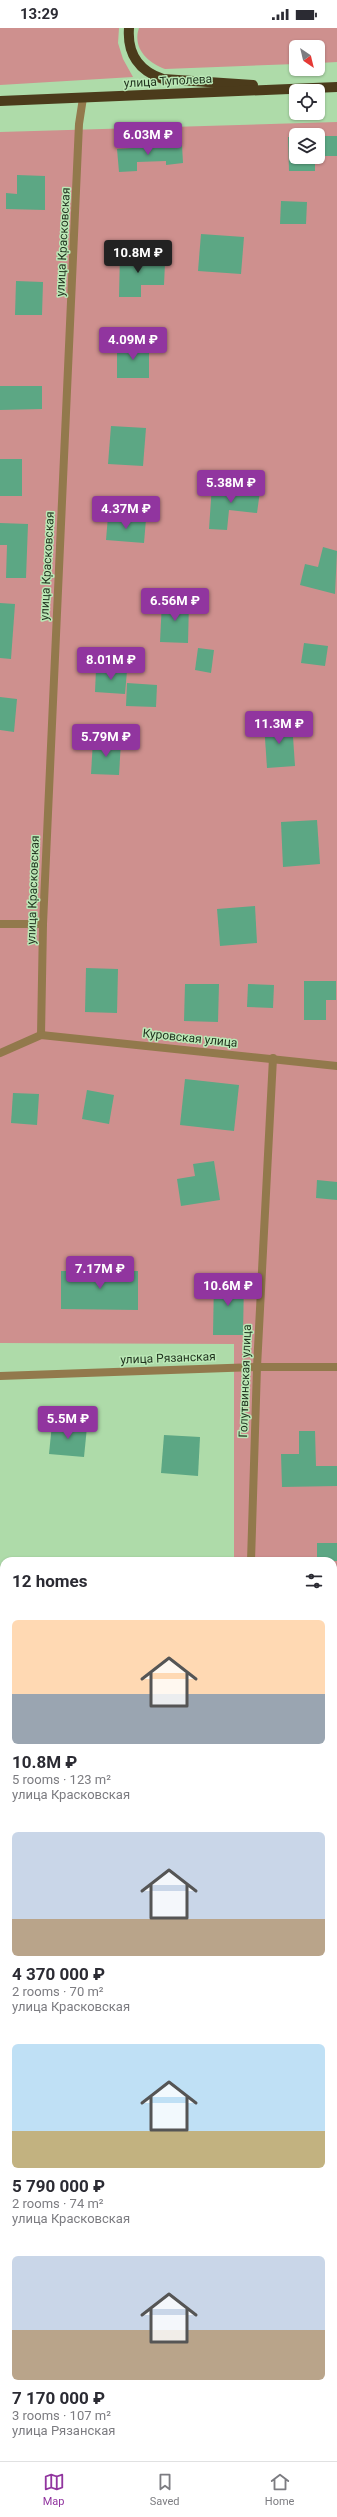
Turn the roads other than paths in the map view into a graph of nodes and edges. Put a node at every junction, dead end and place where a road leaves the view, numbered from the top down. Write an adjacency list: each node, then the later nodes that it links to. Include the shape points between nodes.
1 (130, 28): 2 (main road, via 129,42 132,55 151,75 163,79)
2 (289, 87)
3 (325, 87): 4 (main road, улица Туполева)
4 (337, 87)
5 (289, 89): 6 (main road, улица Туполева)
6 (83, 98): 7 (main road, улица Туполева); 9 (street, улица Красковская, via 79,124)
7 (0, 101)
8 (0, 924): 9 (street)
9 (43, 924): 10 (street, улица Красковская)
10 (41, 1035): 11 (street); 12 (street, Куровская улица)
11 (0, 1053)
12 (273, 1058): 13 (street, Куровская улица); 14 (street, Голутвинская улица)
13 (337, 1066)
14 (257, 1367): 15 (street, улица Рязанская); 16 (street, улица Рязанская); 17 (street, Голутвинская улица)
15 (337, 1367)
16 (0, 1376)
17 (251, 1557)

